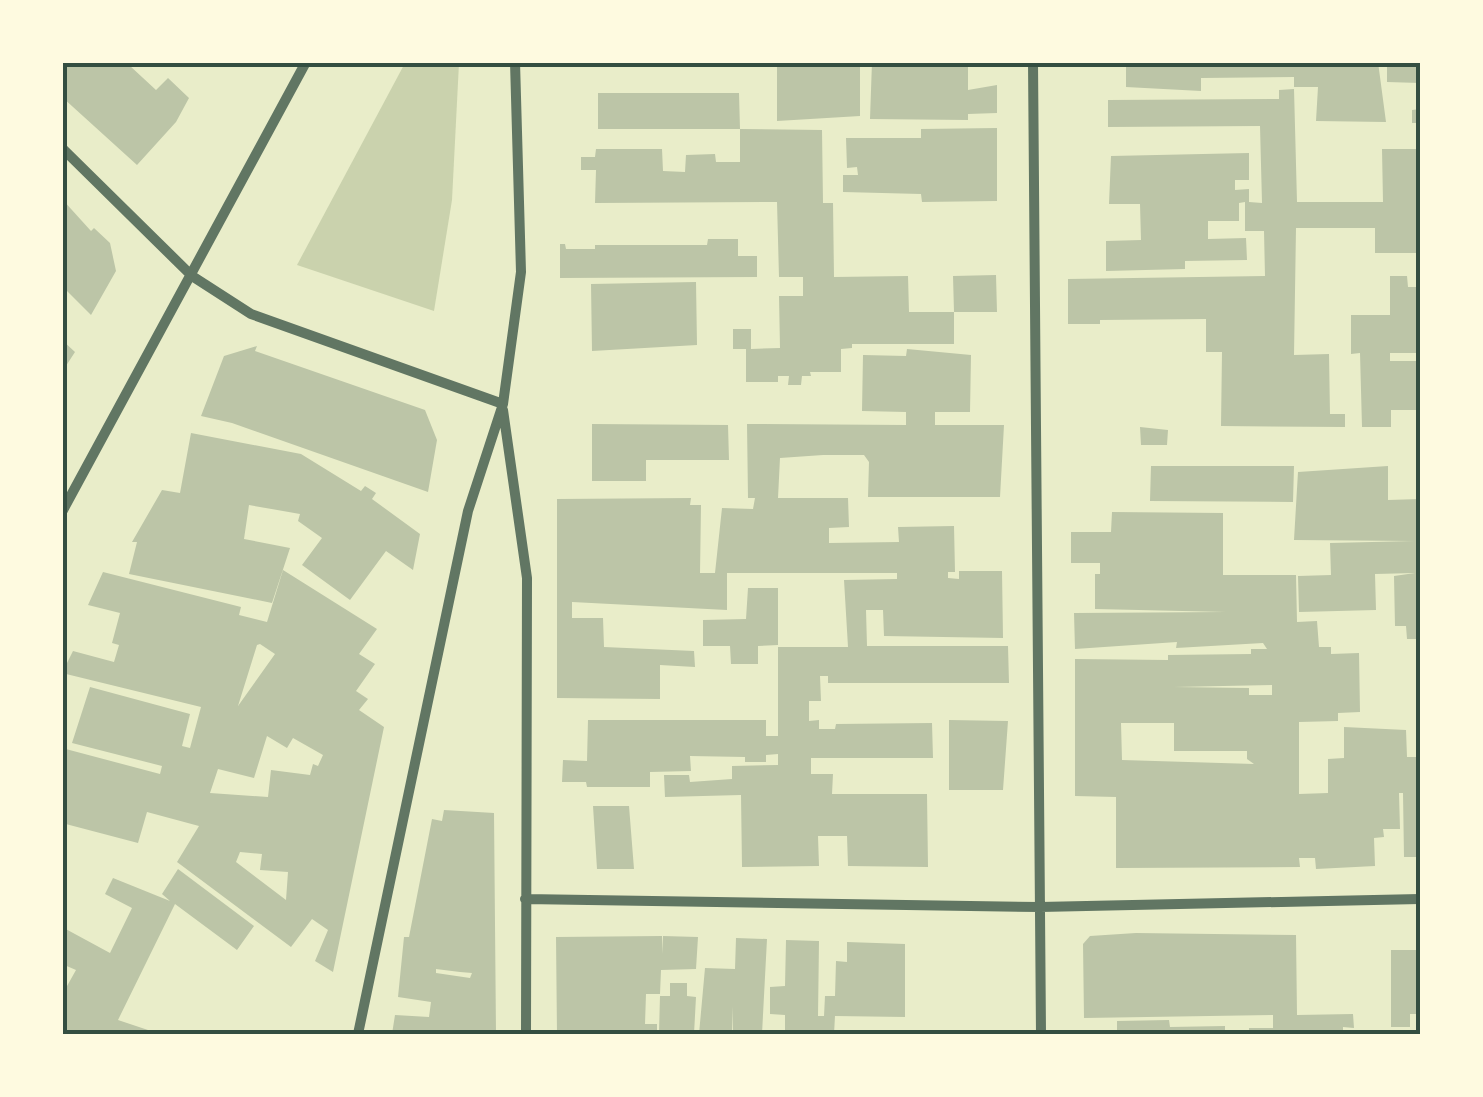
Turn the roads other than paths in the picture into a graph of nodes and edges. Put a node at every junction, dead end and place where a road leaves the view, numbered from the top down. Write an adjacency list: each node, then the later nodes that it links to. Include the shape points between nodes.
1 (306, 62): 5 (street)
2 (515, 62): 6 (street, via 520,272)
3 (1034, 62): 10 (street)
4 (62, 148): 5 (street)
5 (192, 276): 6 (street, via 252,314); 7 (street)
6 (502, 404): 8 (street, via 526,578); 11 (street, via 468,511)
7 (62, 512)
8 (525, 898): 10 (street); 12 (street)
9 (1420, 900): 10 (street)
10 (1040, 907): 13 (street)
11 (358, 1034)
12 (526, 1034)
13 (1041, 1034)

